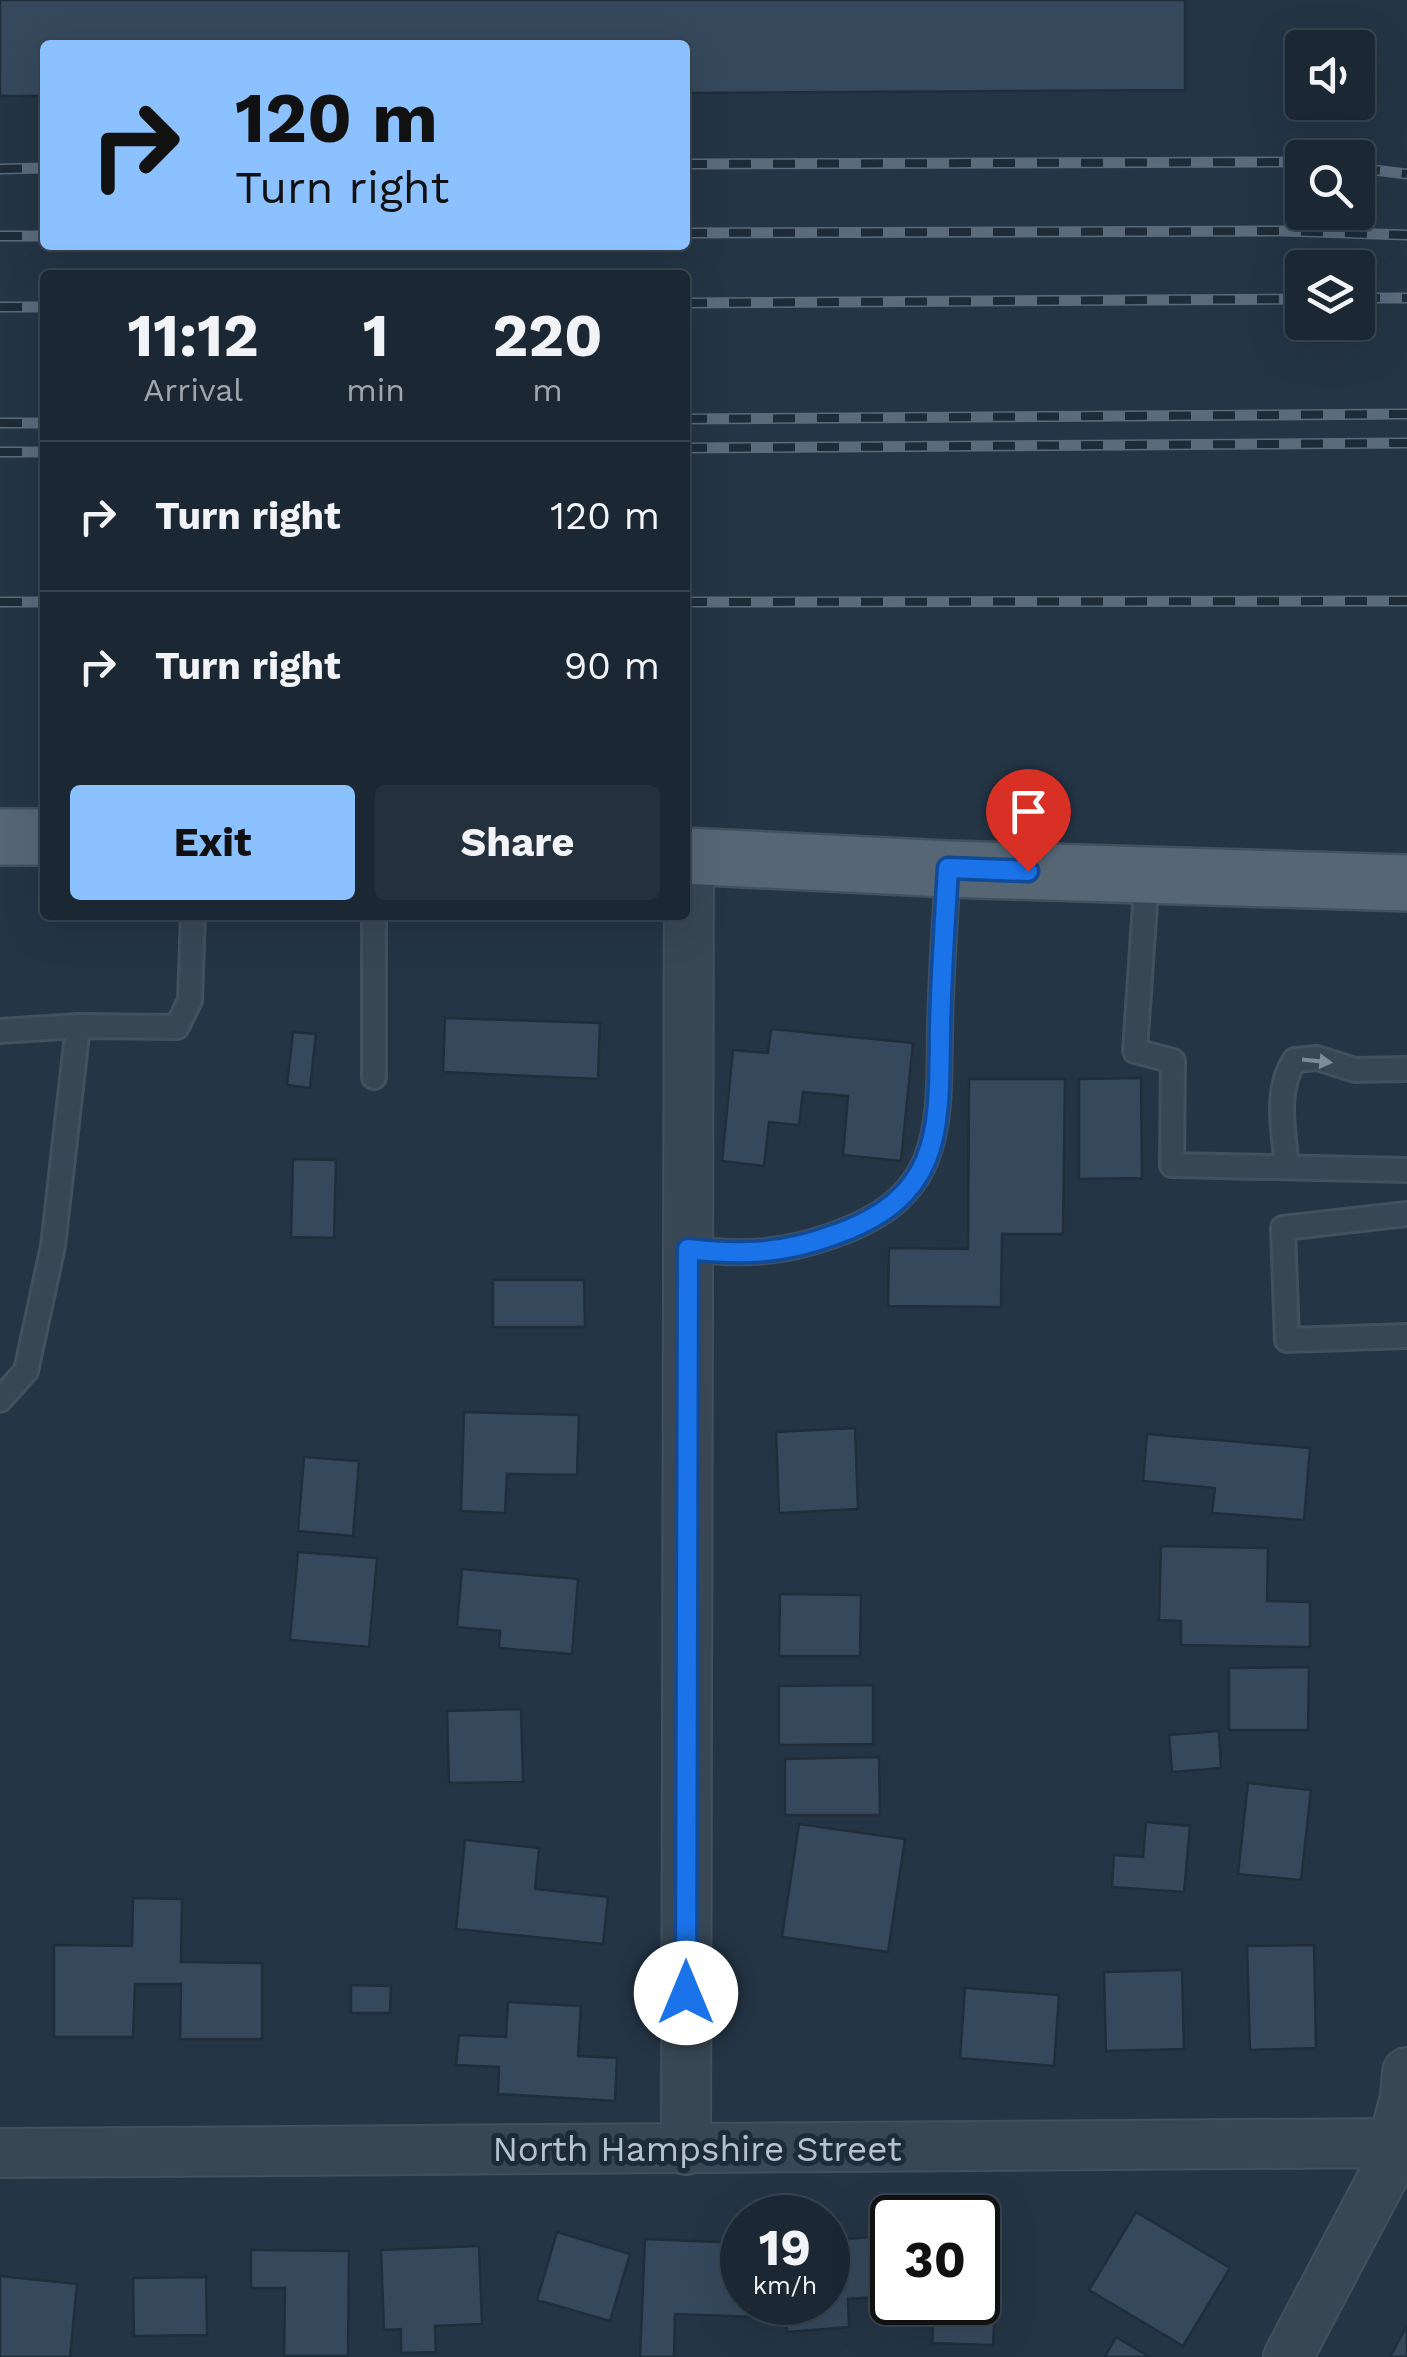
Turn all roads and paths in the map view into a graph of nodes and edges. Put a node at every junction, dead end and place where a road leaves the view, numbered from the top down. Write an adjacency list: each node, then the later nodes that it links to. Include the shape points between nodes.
1 (0, 836): 2 (main road)
2 (40, 837)
3 (690, 856): 4 (main road)
4 (948, 868): 5 (main road); 17 (lane, via 938,1114 920,1174 894,1206 864,1225 794,1249)
5 (1147, 875): 6 (main road); 14 (lane, via 1135,1051 1173,1061 1172,1165)
6 (1407, 883)
7 (193, 920): 10 (lane, via 190,1000 176,1027)
8 (374, 920): 13 (lane)
9 (687, 920): 17 (street)
10 (78, 1026): 11 (lane); 19 (lane, via 53,1246 26,1371)
11 (0, 1031)
12 (1407, 1070): 14 (lane, one-way to 12, via 1282,1093 1295,1060)
13 (374, 1077)
14 (1287, 1167): 15 (lane)
15 (1407, 1170)
16 (1407, 1214): 18 (lane, via 1282,1228 1287,1340)
17 (688, 1249): 22 (street)
18 (1407, 1336)
19 (0, 1400)
20 (1407, 2072): 21 (street)
21 (1394, 2143): 22 (street, North Hampshire Street); 24 (street)
22 (686, 2150): 23 (street, North Hampshire Street)
23 (0, 2153)
24 (1288, 2357)

